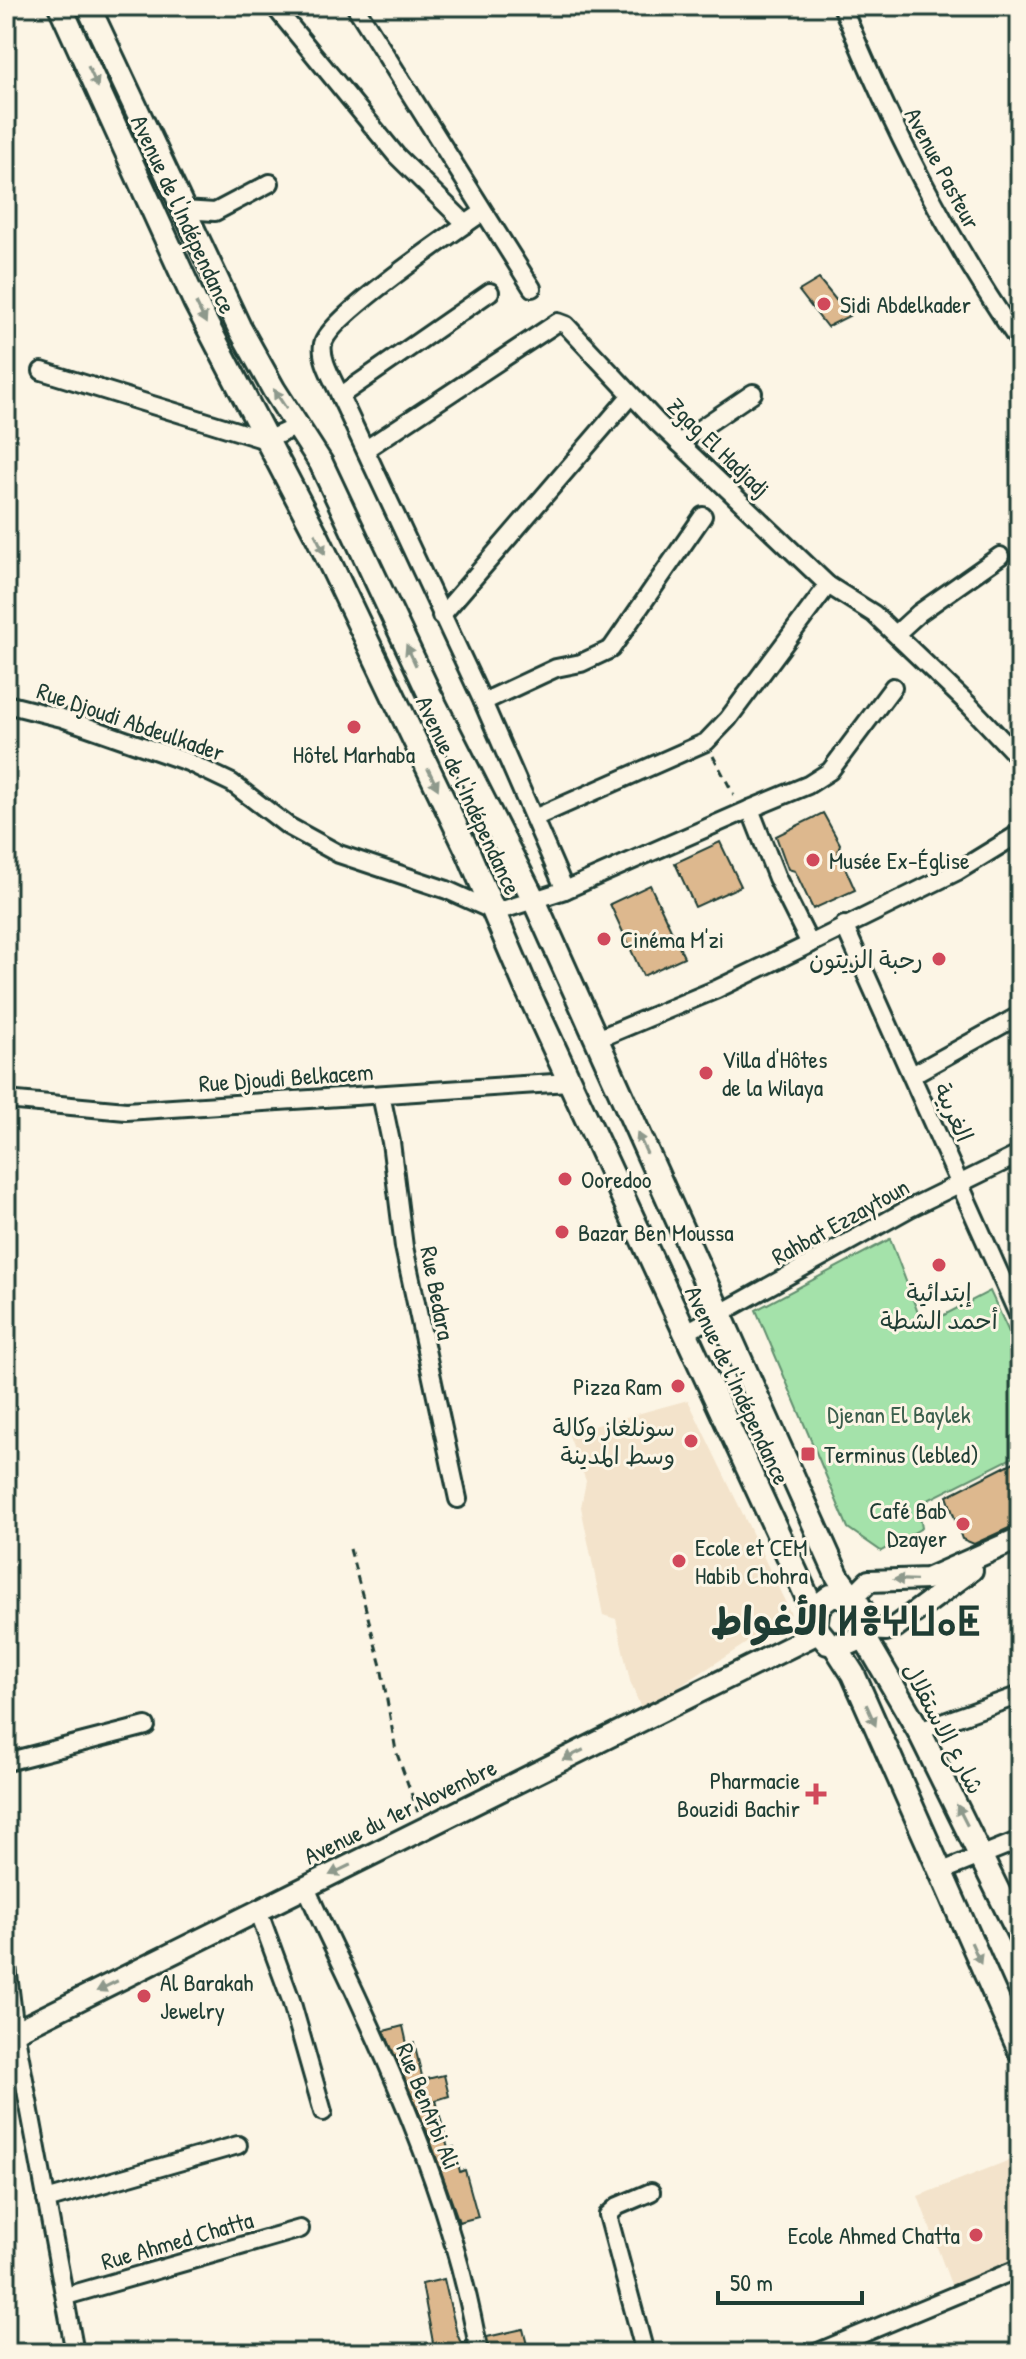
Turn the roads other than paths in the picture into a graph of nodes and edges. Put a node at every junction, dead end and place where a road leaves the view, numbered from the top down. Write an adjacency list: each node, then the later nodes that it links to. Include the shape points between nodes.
1 (60, 6): 18 (main road, Avenue de l'Indépendance, one-way to 18, via 195,302)
2 (88, 6): 7 (main road, Avenue de l'Indépendance)
3 (274, 6): 9 (street, via 396,155)
4 (355, 6): 8 (street)
5 (842, 6): 12 (street, Avenue Pasteur, via 911,164 963,258)
6 (270, 183): 7 (street, via 215,212)
7 (183, 210): 17 (main road, Avenue de l'Indépendance, one-way to 7, via 239,327)
8 (483, 212): 9 (street); 10 (street)
9 (466, 224): 16 (street, via 348,313 327,335 324,358)
10 (532, 288)
11 (490, 292): 16 (street)
12 (1020, 343)
13 (42, 371): 18 (street)
14 (753, 393): 19 (street)
15 (631, 395): 19 (street, Zgag El Hadjadj); 20 (street, Zgag El Hadjadj, via 558,322); 24 (street)
16 (340, 396): 20 (street)
17 (298, 426): 18 (street); 34 (main road, Avenue de l'Indépendance, one-way to 17, via 321,463)
18 (266, 440): 35 (main road, Avenue de l'Indépendance, one-way to 35)
19 (679, 443): 23 (street, Zgag El Hadjadj)
20 (366, 449): 24 (street)
21 (703, 516): 27 (street, via 611,649)
22 (1000, 556): 25 (street)
23 (828, 585): 25 (street, Zgag El Hadjadj); 31 (street, via 706,742)
24 (441, 616): 27 (street)
25 (896, 634): 29 (street, Zgag El Hadjadj)
26 (893, 687): 30 (street, via 830,771)
27 (483, 702): 31 (street)
28 (6, 704): 35 (street, Rue Djoudi Abdeulkader, via 188,762 232,783 288,826 339,854)
29 (1020, 759)
30 (746, 810): 33 (street); 37 (street)
31 (534, 818): 33 (street)
32 (1020, 833): 36 (street, via 958,871)
33 (565, 890): 34 (street)
34 (534, 900): 35 (street); 39 (main road, Avenue de l'Indépendance)
35 (496, 912): 41 (main road, Avenue de l'Indépendance)
36 (844, 925): 37 (street); 40 (street, الغربية)
37 (810, 944): 39 (street)
38 (1020, 1015): 40 (street)
39 (595, 1040): 46 (main road, Avenue de l'Indépendance, one-way to 39)
40 (912, 1075): 45 (street, الغربية)
41 (569, 1082): 42 (street, Rue Djoudi Belkacem); 48 (main road, Avenue de l'Indépendance)
42 (381, 1095): 43 (street, Rue Djoudi Belkacem, via 126,1111); 49 (street, Rue Bedara, via 404,1247)
43 (6, 1100)
44 (1020, 1154): 45 (street, Rahbat Ezzaytoun)
45 (960, 1185): 46 (street, Rahbat Ezzaytoun); 47 (street, الغربية)
46 (718, 1314): 48 (street, Rahbat Ezzaytoun); 51 (main road, Avenue de l'Indépendance)
47 (1020, 1319)
48 (685, 1333): 52 (main road, Avenue de l'Indépendance)
49 (458, 1499)
50 (1012, 1541): 51 (street, one-way to 51, via 927,1579 869,1581); 53 (street, via 908,1619 886,1630)
51 (850, 1597): 52 (main road, via 831,1596); 53 (main road, via 862,1608)
52 (823, 1631): 53 (main road, via 850,1644); 60 (main road, Avenue de l'Indépendance, one-way to 60, via 853,1674); 61 (street, Avenue du 1er Novembre, one-way to 61)
53 (863, 1631): 56 (main road, شارع الاستقلال)
54 (1020, 1695): 56 (street)
55 (146, 1726): 57 (street)
56 (919, 1731): 59 (main road, شارع الاستقلال, one-way to 56)
57 (6, 1762)
58 (1020, 1840): 59 (street)
59 (982, 1856): 60 (street); 63 (main road, شارع الاستقلال)
60 (940, 1872): 66 (main road, Avenue de l'Indépendance, one-way to 66)
61 (306, 1887): 62 (street, Avenue du 1er Novembre); 75 (street, Rue BenArbi Ali, via 438,2191 463,2267)
62 (258, 1910): 65 (street, Avenue du 1er Novembre, one-way to 65); 67 (street)
63 (1020, 1936)
64 (6, 1958): 65 (street)
65 (10, 2034): 70 (street)
66 (1020, 2051)
67 (323, 2112)
68 (238, 2145): 70 (street)
69 (651, 2192): 76 (street, via 608,2215)
70 (46, 2200): 73 (street)
71 (300, 2229): 73 (street, Rue Ahmed Chatta)
72 (1020, 2268): 77 (street)
73 (66, 2296): 74 (street)
74 (75, 2353)
75 (479, 2353)
76 (645, 2353)
77 (816, 2353)

